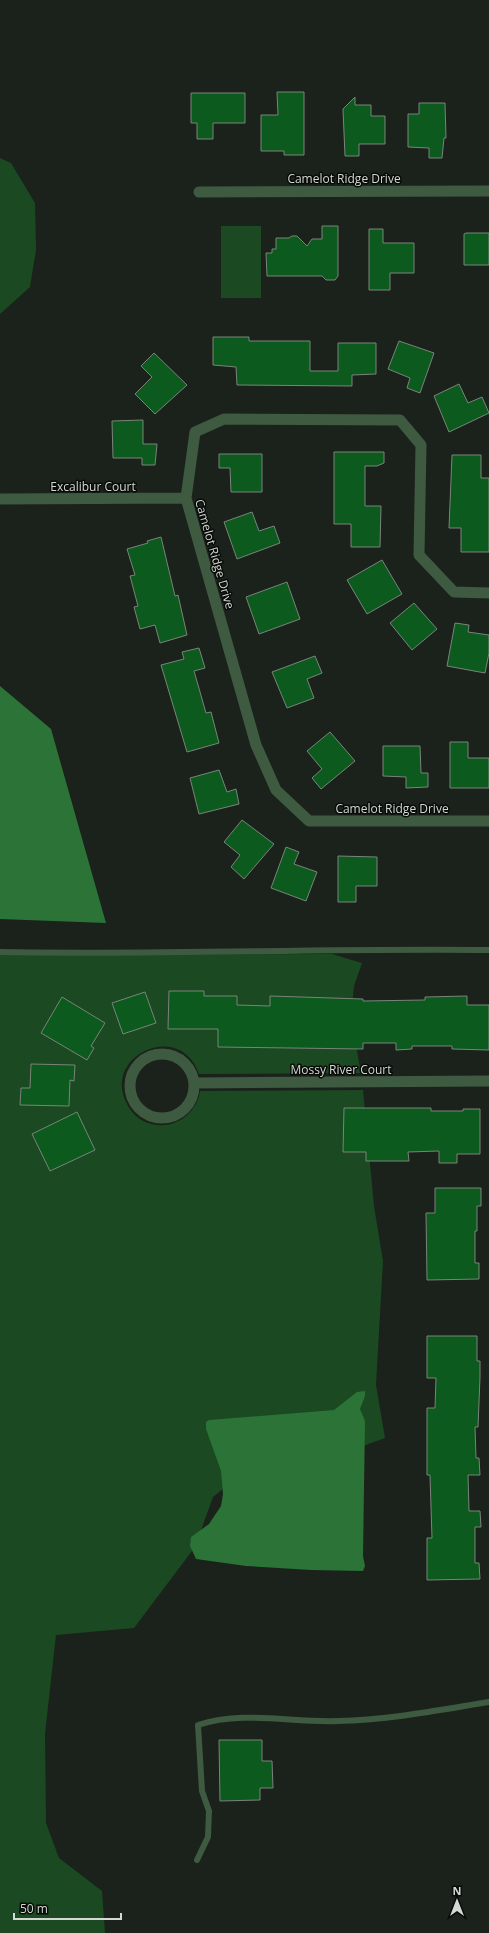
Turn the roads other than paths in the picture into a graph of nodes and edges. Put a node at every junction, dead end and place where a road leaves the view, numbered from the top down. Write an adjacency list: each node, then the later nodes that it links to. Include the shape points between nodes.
1 (489, 191): 2 (street, Camelot Ridge Drive)
2 (199, 192)
3 (186, 498): 4 (street, Excalibur Court); 5 (street, Camelot Ridge Drive, via 195,432 224,419 400,420 421,445 419,555 454,592); 6 (street, Camelot Ridge Drive, via 256,745 276,790 309,821)
4 (0, 499)
5 (489, 593)
6 (489, 821)
7 (489, 950): 8 (lane, via 86,954)
8 (0, 952)
9 (489, 1081): 10 (street, Mossy River Court)
10 (194, 1082): 10 (street, via 191,1072 175,1057 153,1055 143,1060 133,1073 130,1088 137,1106 145,1113 164,1118 178,1112 189,1102)
11 (489, 1702): 12 (lane, via 417,1714 337,1722 243,1718 198,1725 202,1791 209,1811 208,1838)
12 (197, 1860)

